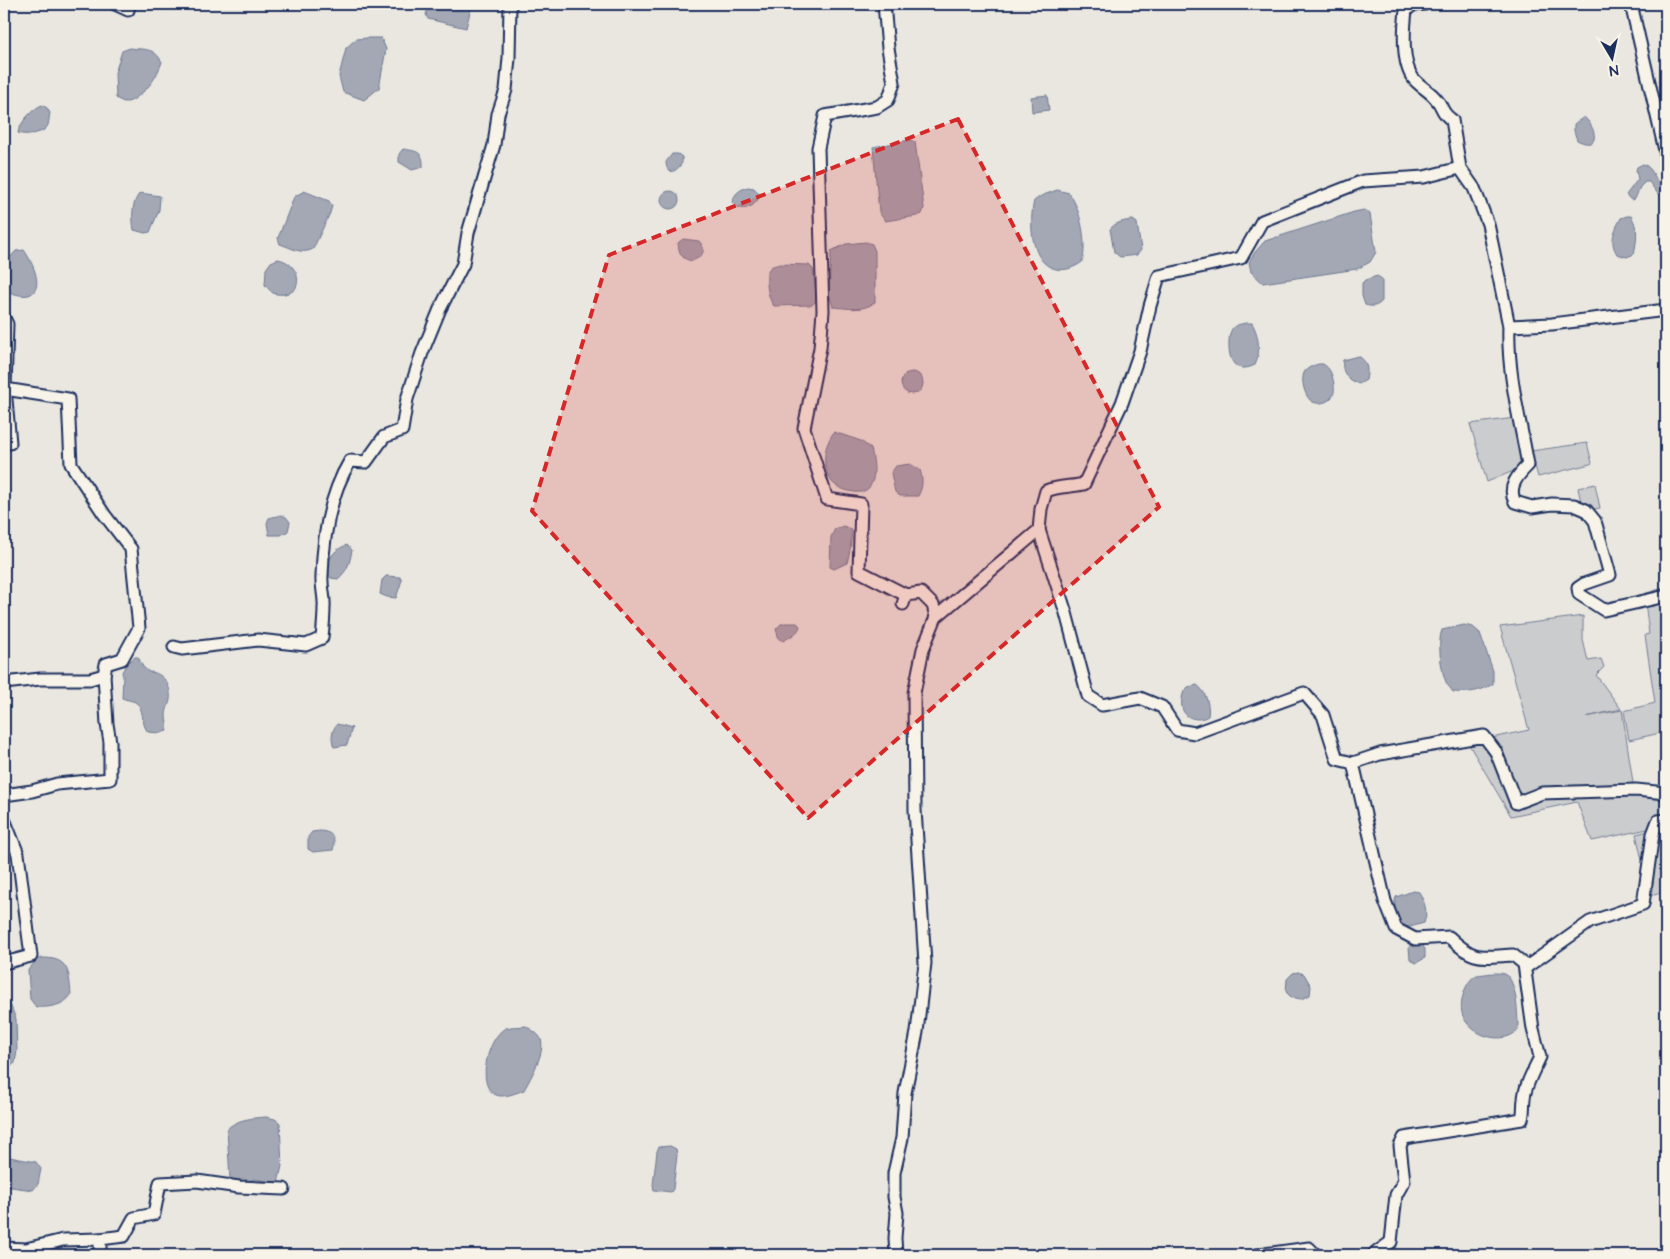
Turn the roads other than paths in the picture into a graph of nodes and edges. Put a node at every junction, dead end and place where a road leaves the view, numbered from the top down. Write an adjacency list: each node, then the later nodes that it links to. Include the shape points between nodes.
1 (115, 4): 2 (street, via 128,10)
2 (130, 4)
3 (510, 4): 17 (street, via 510,58 506,90 468,233 463,264 425,345 407,400 402,430 384,437 366,462 350,462 343,472 324,545 322,638 306,645 258,640 182,650)
4 (884, 4): 16 (street, via 894,83 888,100 876,106 825,116 818,148 823,311 820,348 804,428 827,499 861,504 859,571 904,599 921,593 933,605)
5 (1425, 4): 8 (street, via 1406,10 1404,48 1407,64 1412,78 1438,100 1444,115 1452,120)
6 (1631, 4): 7 (street)
7 (1666, 155)
8 (1460, 168): 11 (street, via 1474,188 1488,224); 14 (street, via 1424,177 1363,181 1262,221 1241,258 1159,276 1140,351 1122,403 1089,475 1084,484 1046,491)
9 (1666, 310): 11 (street)
10 (4, 318): 12 (street, via 7,324)
11 (1509, 326): 15 (street, via 1515,398 1528,465 1513,486 1515,502 1532,507 1574,505 1586,510 1595,521 1610,575 1584,584 1578,588 1579,594 1604,610)
12 (6, 389): 13 (street, via 10,443); 18 (street, via 68,399 71,464 131,550 139,628 122,659 106,664)
13 (4, 443)
14 (1039, 530): 16 (street); 20 (street, via 1088,696 1102,704 1140,698 1162,707 1177,730 1195,733 1304,693 1323,715 1337,759)
15 (1666, 596)
16 (936, 617): 31 (street, via 923,649 914,693 915,810 925,963 917,1032 905,1092 902,1138 894,1173)
17 (174, 647)
18 (104, 675): 19 (street, via 90,679); 22 (street, via 110,779 57,784)
19 (4, 682)
20 (1353, 763): 21 (street, via 1380,754 1484,736 1496,752 1516,803 1542,793 1636,790); 26 (street, via 1385,900 1396,929 1415,939 1449,937 1473,956 1513,955 1524,964)
21 (1666, 794)
22 (4, 795)
23 (4, 819): 25 (street, via 18,854 32,956)
24 (1666, 820): 26 (street, via 1658,821 1653,834 1643,904 1590,922)
25 (4, 963)
26 (1524, 968): 34 (street, via 1540,1058 1524,1098 1522,1119 1404,1138 1400,1146 1404,1181 1396,1195 1391,1242)
27 (284, 1189): 28 (street, via 197,1181 160,1183 154,1214 134,1218 124,1236)
28 (100, 1239): 29 (street, via 63,1240 26,1249); 30 (street)
29 (4, 1248)
30 (100, 1255)
31 (896, 1255)
32 (1257, 1255): 33 (street, via 1310,1248)
33 (1316, 1255)
34 (1373, 1255)

